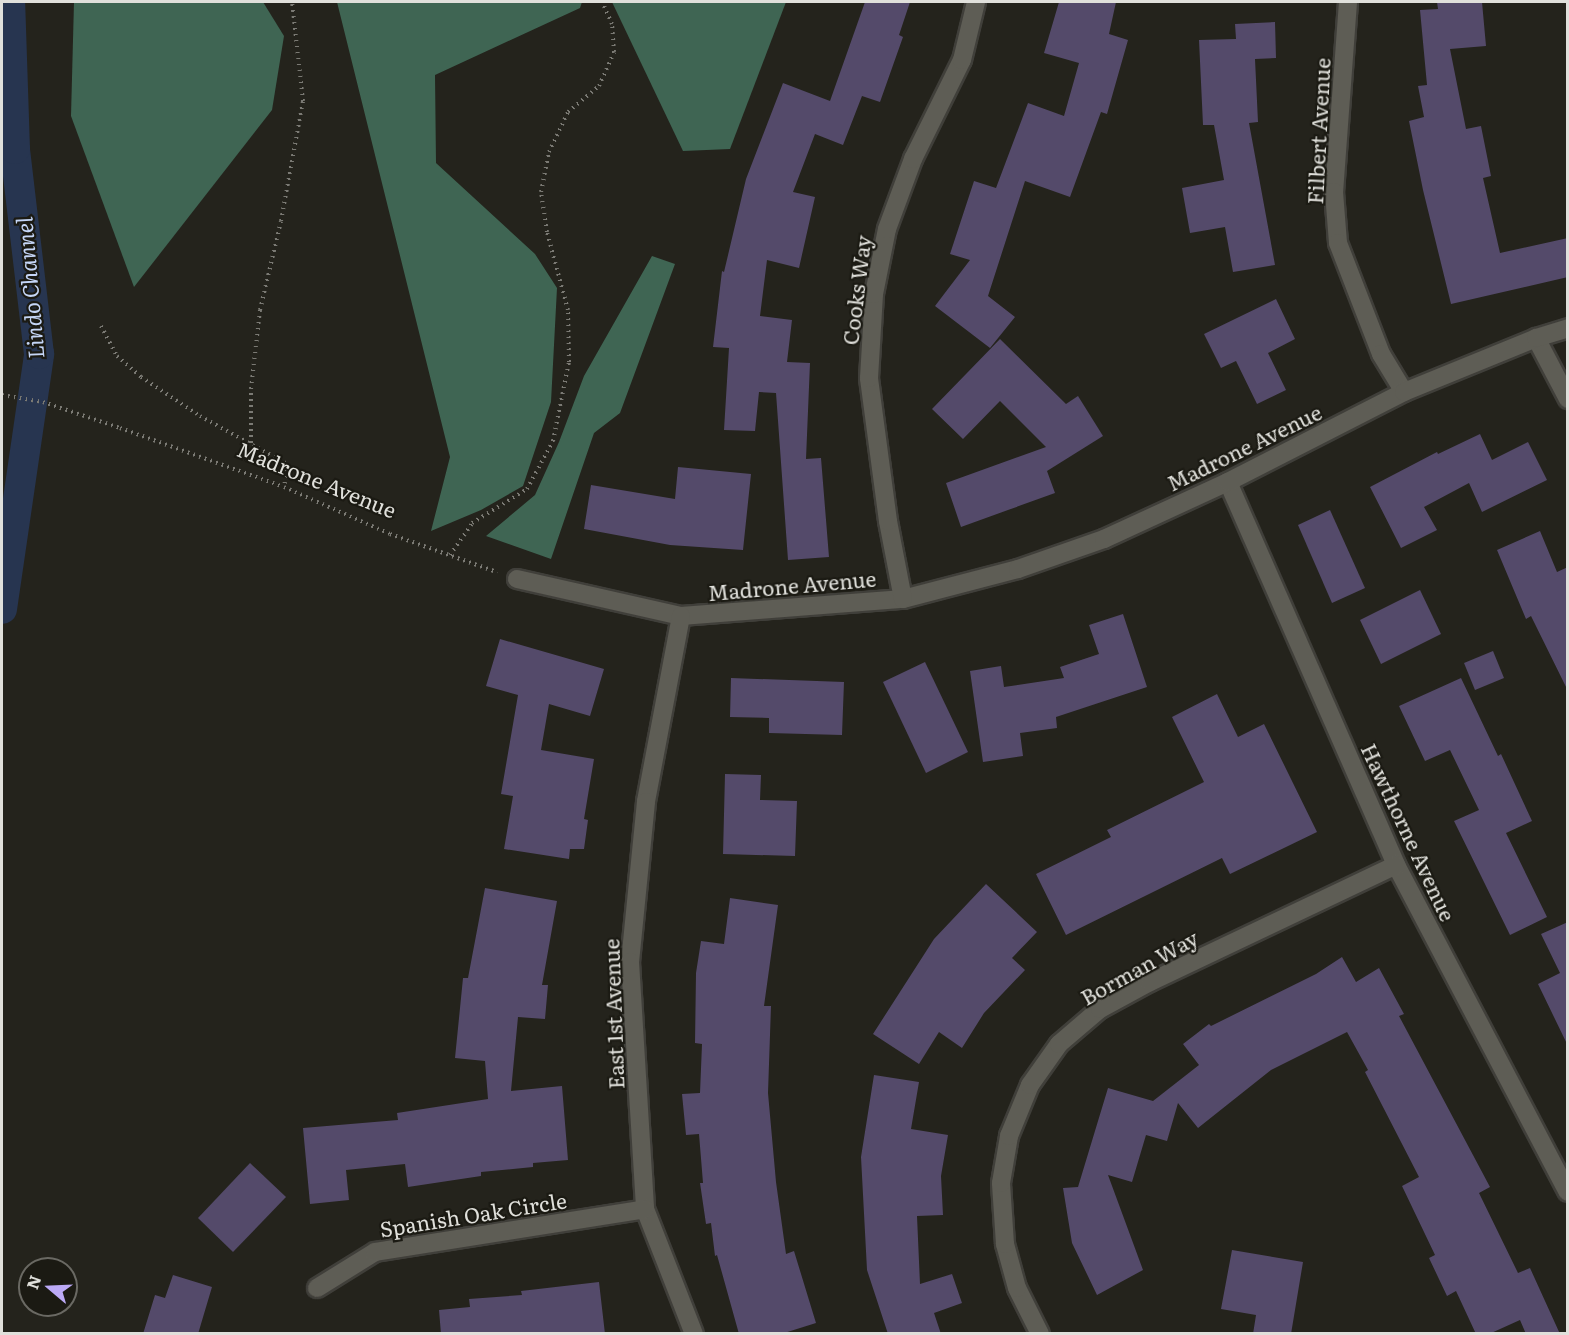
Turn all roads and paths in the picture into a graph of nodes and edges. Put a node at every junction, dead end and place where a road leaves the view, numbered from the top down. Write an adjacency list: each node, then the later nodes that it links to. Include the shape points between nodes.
1 (292, 2): 11 (path, via 303,101 260,310 251,388)
2 (602, 2): 14 (path, via 612,24 614,52 599,86 568,112 549,152 541,192 547,232 568,310 569,362 553,441 527,489 472,523)
3 (976, 2): 16 (street, Cooks Way, via 962,60 913,159 887,229 874,294 869,378)
4 (1348, 2): 8 (street, Filbert Avenue, via 1334,192 1338,243 1380,354)
5 (101, 326): 11 (path, via 117,356 141,377 200,416)
6 (1568, 328): 7 (street, Madrone Avenue)
7 (1536, 338): 8 (street, Madrone Avenue); 10 (street)
8 (1404, 392): 12 (street, Madrone Avenue)
9 (2, 394): 13 (path, Madrone Avenue, via 43,402)
10 (1568, 399)
11 (251, 443): 13 (path, via 286,464)
12 (1228, 482): 16 (street, Madrone Avenue, via 1104,539 1018,569); 18 (street, Hawthorne Avenue)
13 (284, 487): 14 (path, Madrone Avenue, via 390,534)
14 (450, 555): 15 (path, Madrone Avenue)
15 (517, 579): 17 (street, Madrone Avenue)
16 (903, 599): 17 (street, Madrone Avenue)
17 (681, 616): 20 (street, East 1st Avenue, via 646,802 630,962)
18 (1396, 865): 19 (street, Hawthorne Avenue); 23 (street, Borman Way, via 1150,982 1100,1009 1059,1044 1030,1085 1009,1136 1000,1183 1005,1244 1017,1288)
19 (1568, 1192)
20 (645, 1209): 21 (street, Spanish Oak Circle, via 375,1252); 22 (street, East 1st Avenue)
21 (317, 1288)
22 (694, 1334)
23 (1040, 1334)

